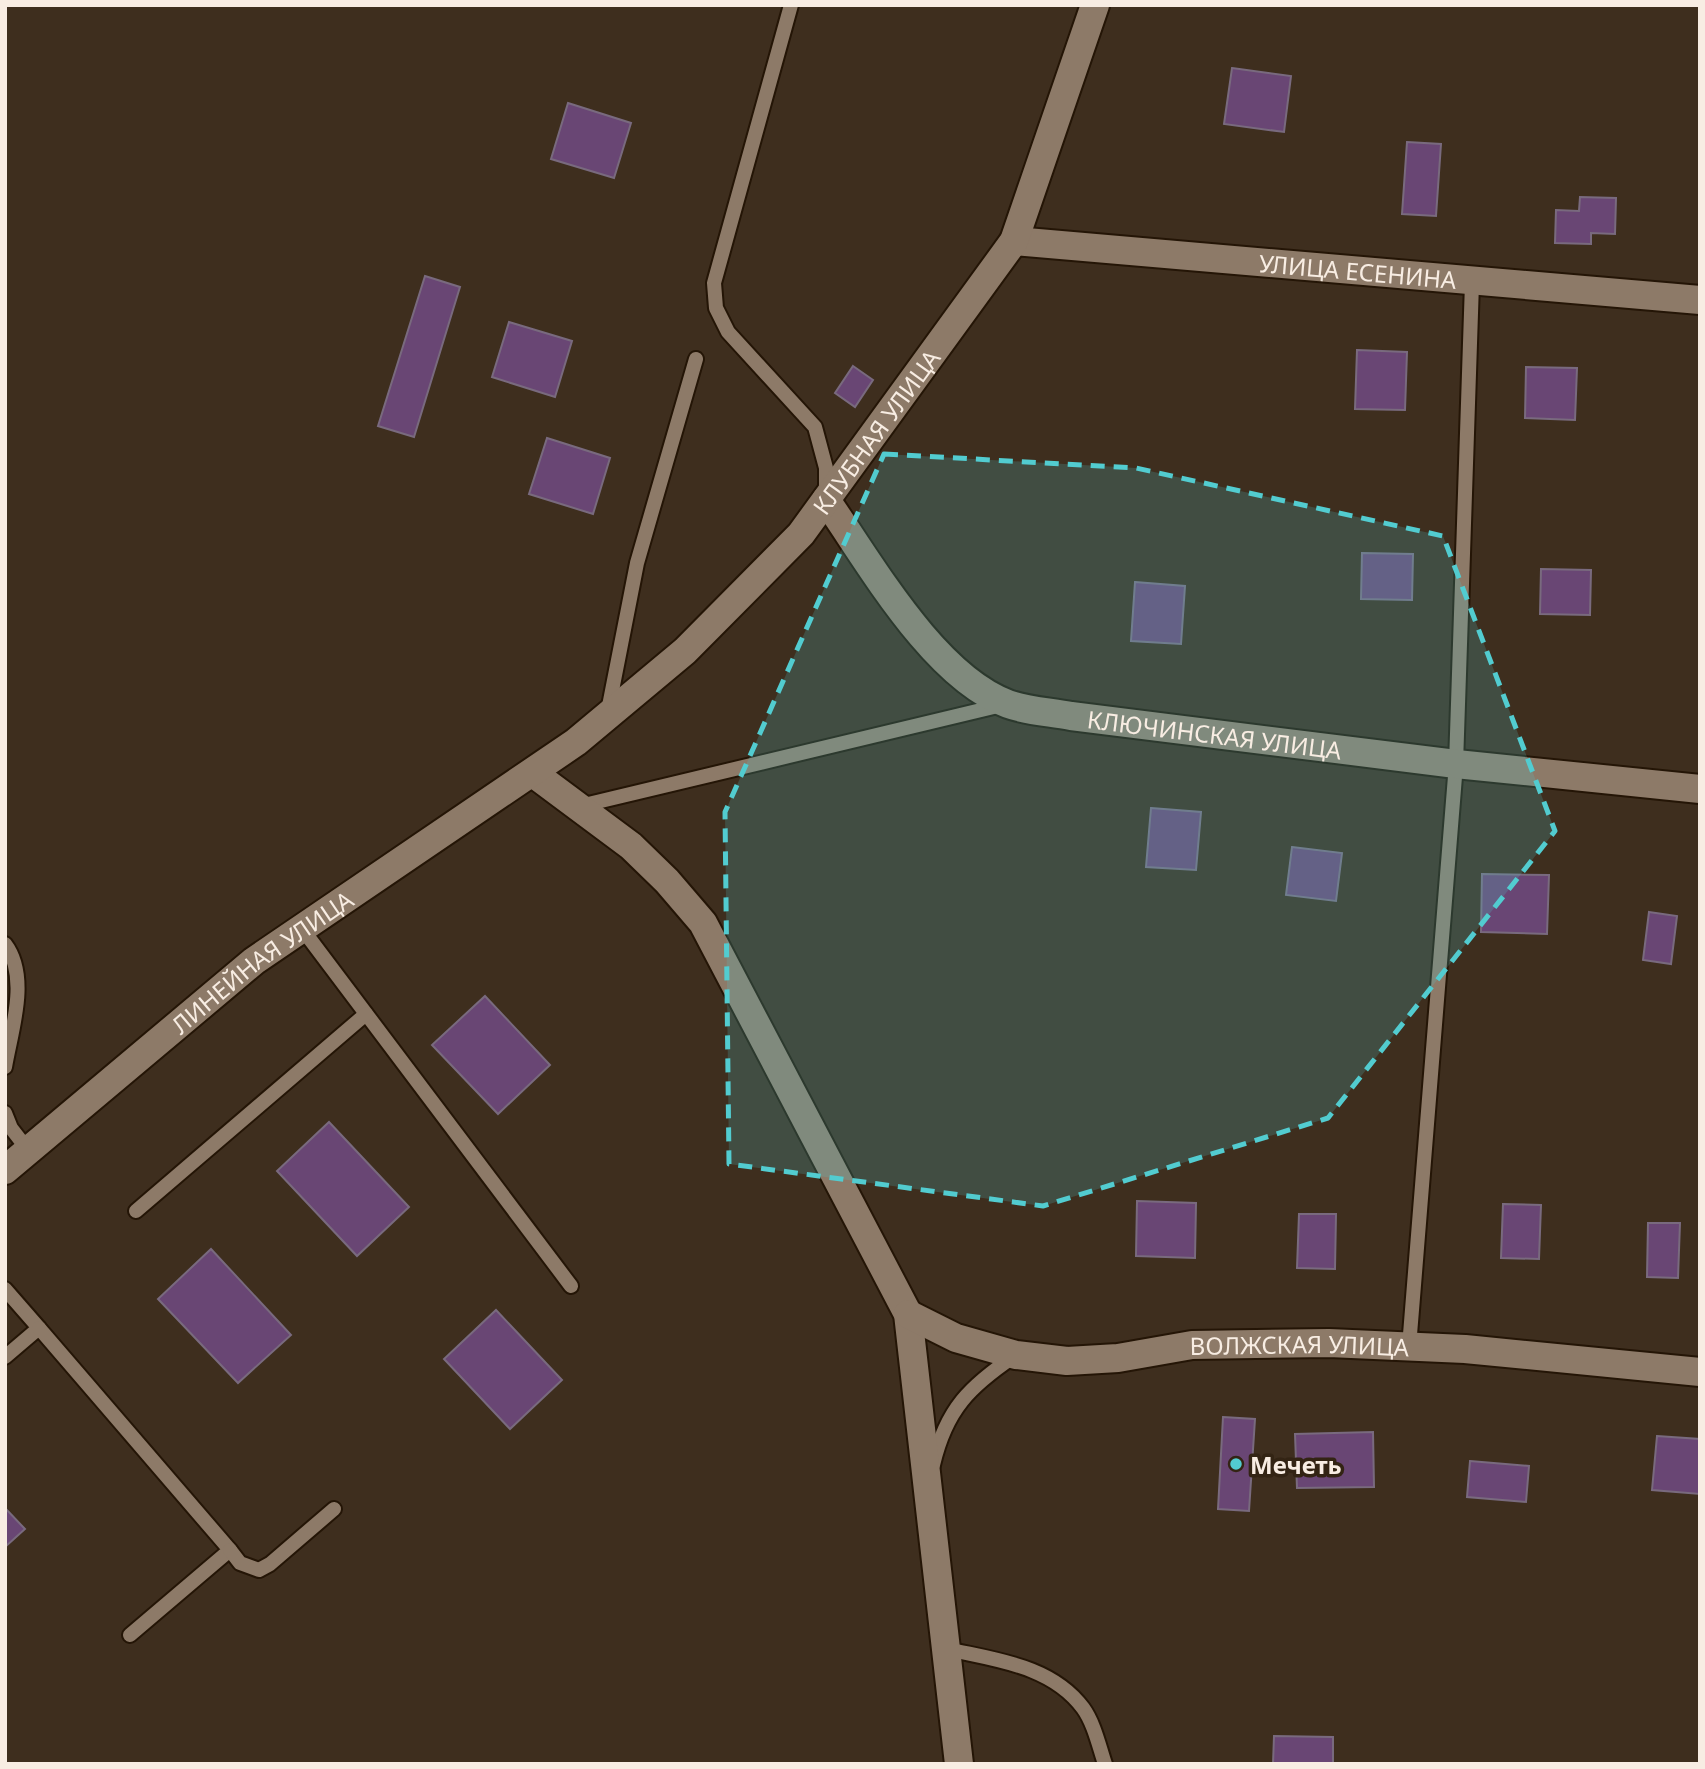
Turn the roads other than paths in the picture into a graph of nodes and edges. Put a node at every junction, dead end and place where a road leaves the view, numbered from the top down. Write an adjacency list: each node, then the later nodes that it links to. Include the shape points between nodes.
1 (790, 5): 7 (lane, via 714,283 716,308 728,332 815,427 826,468)
2 (1095, 5): 3 (street, КЛУБНАЯ УЛИЦА)
3 (1014, 242): 4 (street, УЛИЦА ЕСЕНИНА); 7 (street, КЛУБНАЯ УЛИЦА)
4 (1472, 283): 5 (street, УЛИЦА ЕСЕНИНА); 10 (lane)
5 (1700, 300)
6 (696, 359): 9 (lane, via 637,563)
7 (825, 500): 8 (street, КЛЮЧИНСКАЯ УЛИЦА, via 950,668); 9 (street, КЛУБНАЯ УЛИЦА, via 801,534 685,651)
8 (1007, 704): 10 (street, КЛЮЧИНСКАЯ УЛИЦА, via 1070,716); 13 (lane)
9 (607, 716): 11 (street, КЛУБНАЯ УЛИЦА)
10 (1457, 764): 12 (street, КЛЮЧИНСКАЯ УЛИЦА); 26 (lane)
11 (533, 773): 13 (street); 14 (street, ЛИНЕЙНАЯ УЛИЦА)
12 (1700, 789)
13 (579, 806): 24 (street, via 631,846 703,923)
14 (300, 926): 16 (lane); 19 (street, ЛИНЕЙНАЯ УЛИЦА)
15 (5, 944): 17 (lane, via 16,969 17,996)
16 (366, 1014): 21 (lane); 22 (lane)
17 (5, 1067)
18 (5, 1113): 19 (lane)
19 (28, 1150): 20 (street, ЛИНЕЙНАЯ УЛИЦА)
20 (5, 1170)
21 (136, 1211)
22 (571, 1286)
23 (5, 1289): 25 (lane)
24 (908, 1314): 27 (street, ВОЛЖСКАЯ УЛИЦА, via 956,1338); 30 (street)
25 (39, 1328): 28 (lane); 32 (lane)
26 (1409, 1347): 27 (street, ВОЛЖСКАЯ УЛИЦА, via 1192,1345 1118,1358); 29 (street, ВОЛЖСКАЯ УЛИЦА)
27 (1016, 1356): 30 (lane, via 980,1379 956,1406 939,1436)
28 (5, 1357)
29 (1700, 1372)
30 (929, 1483): 34 (street)
31 (334, 1509): 32 (lane, via 259,1570 248,1568)
32 (230, 1550): 33 (lane)
33 (131, 1635)
34 (947, 1649): 35 (street); 36 (lane, via 1049,1676 1083,1708)
35 (959, 1764)
36 (1105, 1764)

